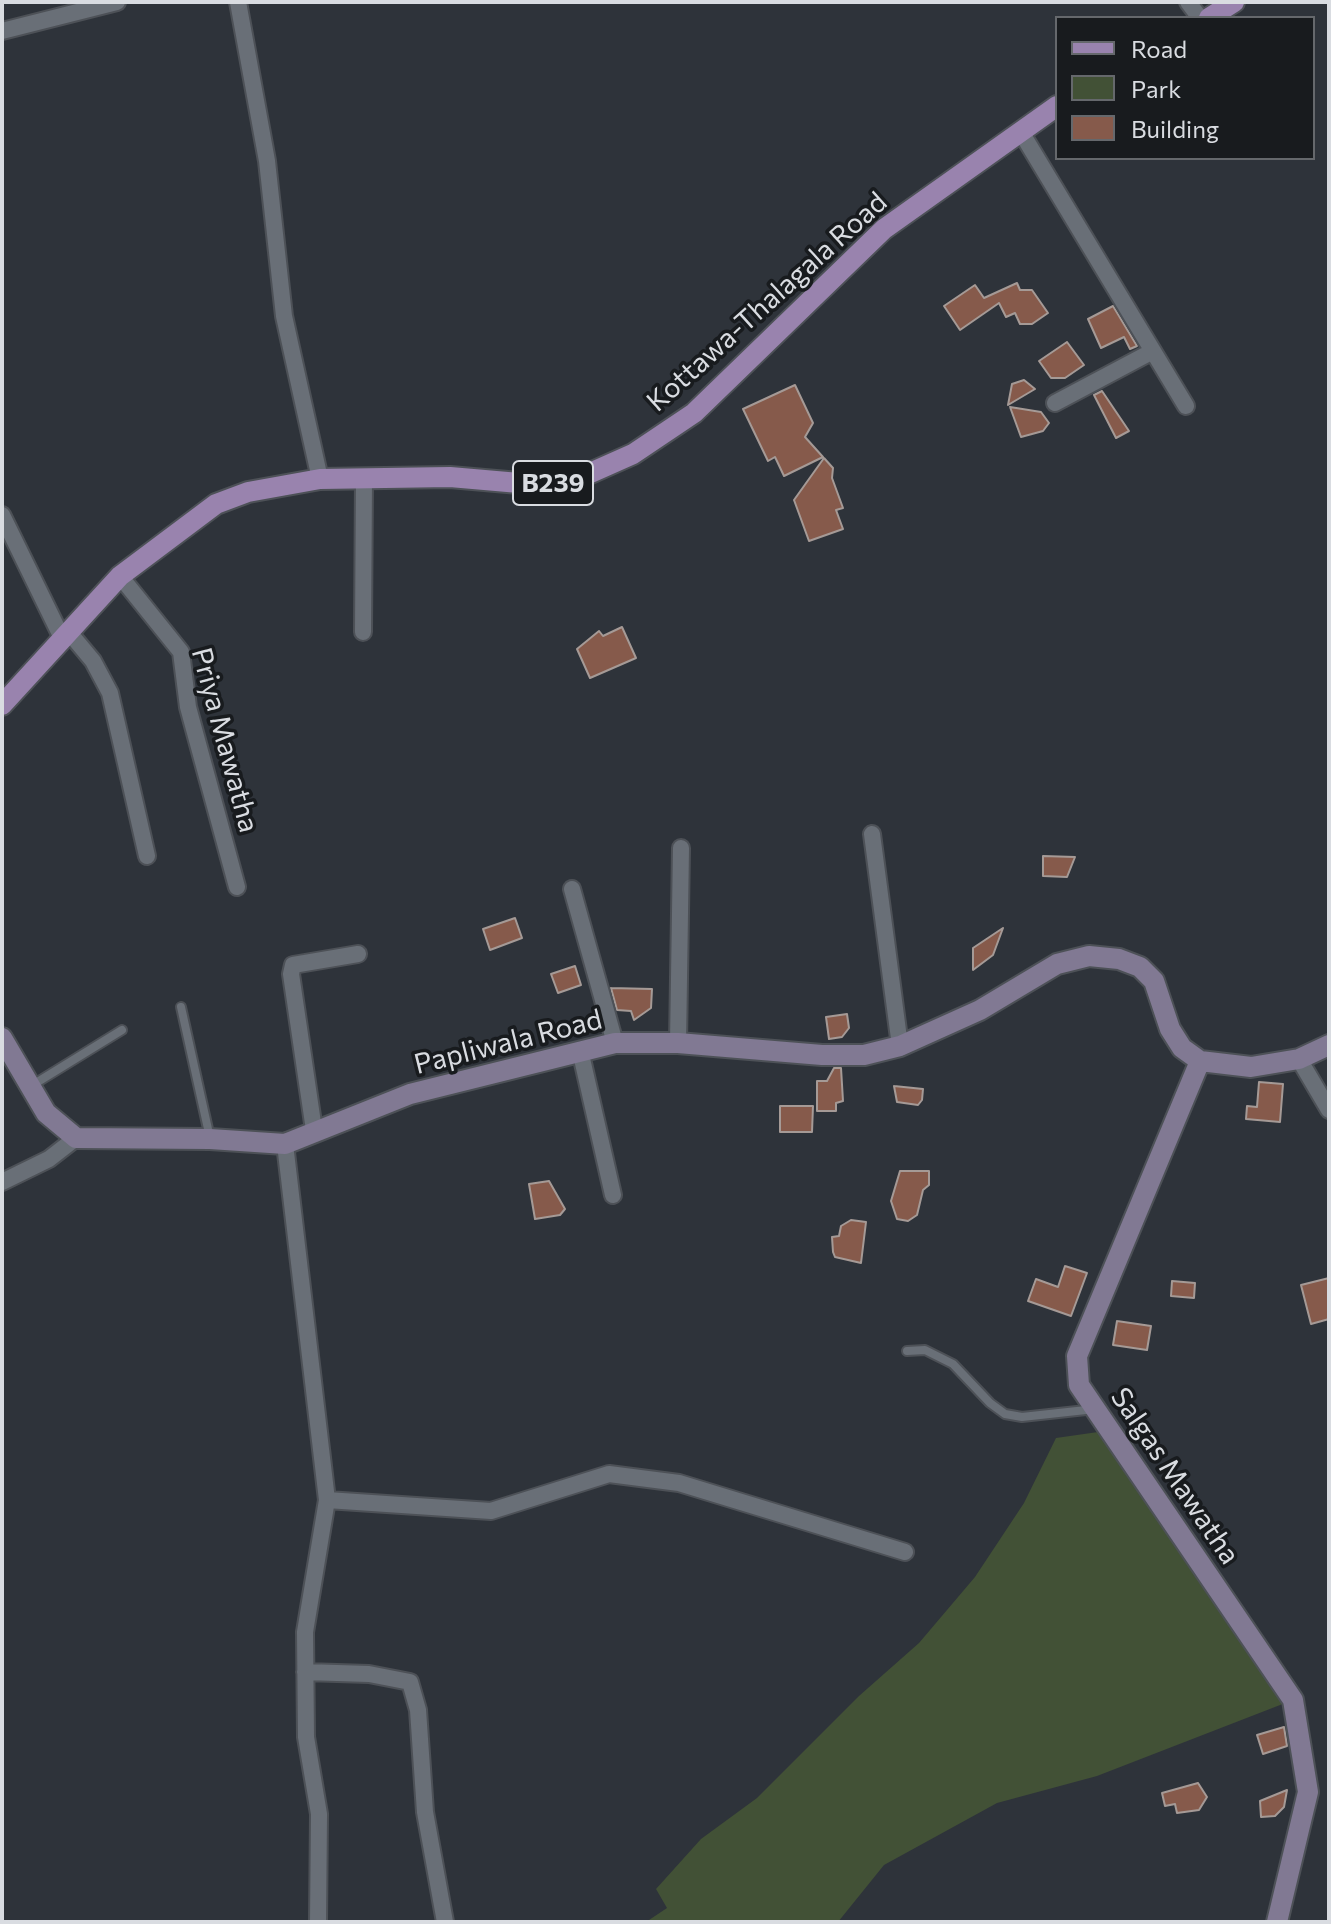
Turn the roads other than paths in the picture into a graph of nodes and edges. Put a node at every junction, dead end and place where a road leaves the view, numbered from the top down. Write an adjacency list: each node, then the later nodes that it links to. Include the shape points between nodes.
1 (117, 2): 5 (street)
2 (238, 2): 12 (street, via 267,161 284,316)
3 (1234, 2): 4 (main road)
4 (1212, 16)
5 (2, 31)
6 (1055, 107): 7 (main road, Kottawa-Thalagala Road / B239)
7 (1021, 132): 8 (street); 11 (main road, Kottawa-Thalagala Road / B239, via 884,229 694,413 633,454 579,478 542,485 450,477)
8 (1153, 351): 9 (street); 10 (street)
9 (1055, 403)
10 (1186, 406)
11 (364, 478): 12 (main road, Kottawa-Thalagala Road / B239); 15 (street)
12 (320, 479): 14 (main road, Kottawa-Thalagala Road / B239, via 248,492 216,504)
13 (2, 515): 16 (street)
14 (120, 576): 16 (main road, Kottawa-Thalagala Road / B239); 21 (street, Priya Mawatha, via 181,652 188,707)
15 (363, 632)
16 (65, 635): 17 (main road, Kottawa-Thalagala Road / B239); 20 (street, via 93,661 110,693)
17 (2, 705)
18 (872, 834): 30 (street)
19 (681, 848): 28 (street)
20 (147, 856)
21 (237, 887)
22 (572, 889): 27 (street)
23 (358, 954): 36 (street, via 293,965)
24 (181, 1007): 38 (lane)
25 (122, 1030): 34 (lane)
26 (2, 1038): 34 (street)
27 (615, 1043): 28 (street, Papliwala Road); 31 (street, Papliwala Road)
28 (678, 1043): 30 (street, Papliwala Road, via 822,1055 864,1055)
29 (1329, 1045): 32 (street)
30 (900, 1046): 33 (street, Papliwala Road, via 980,1010 1057,964 1089,956 1140,967 1154,981 1176,1039)
31 (580, 1050): 36 (street, Papliwala Road, via 410,1094); 41 (street)
32 (1299, 1059): 33 (street, via 1251,1067); 35 (street)
33 (1200, 1061): 43 (street, Salgas Mawatha, via 1077,1356 1079,1385)
34 (31, 1086): 37 (street, via 46,1113)
35 (1329, 1110)
36 (314, 1130): 39 (street, Papliwala Road)
37 (76, 1138): 38 (street, Papliwala Road); 40 (street, via 49,1159)
38 (210, 1139): 39 (street, Papliwala Road)
39 (285, 1144): 44 (street)
40 (2, 1182)
41 (613, 1195)
42 (907, 1351): 43 (lane, via 925,1350 953,1364 1005,1414 1022,1417)
43 (1096, 1408): 49 (street, Salgas Mawatha, via 1293,1700 1308,1792)
44 (327, 1500): 45 (street, via 491,1511 609,1474 679,1483); 46 (street, via 305,1632)
45 (905, 1552)
46 (305, 1672): 47 (street, via 306,1737 319,1814); 48 (street, via 369,1674 410,1682)
47 (318, 1922)
48 (445, 1922)
49 (1277, 1922)

